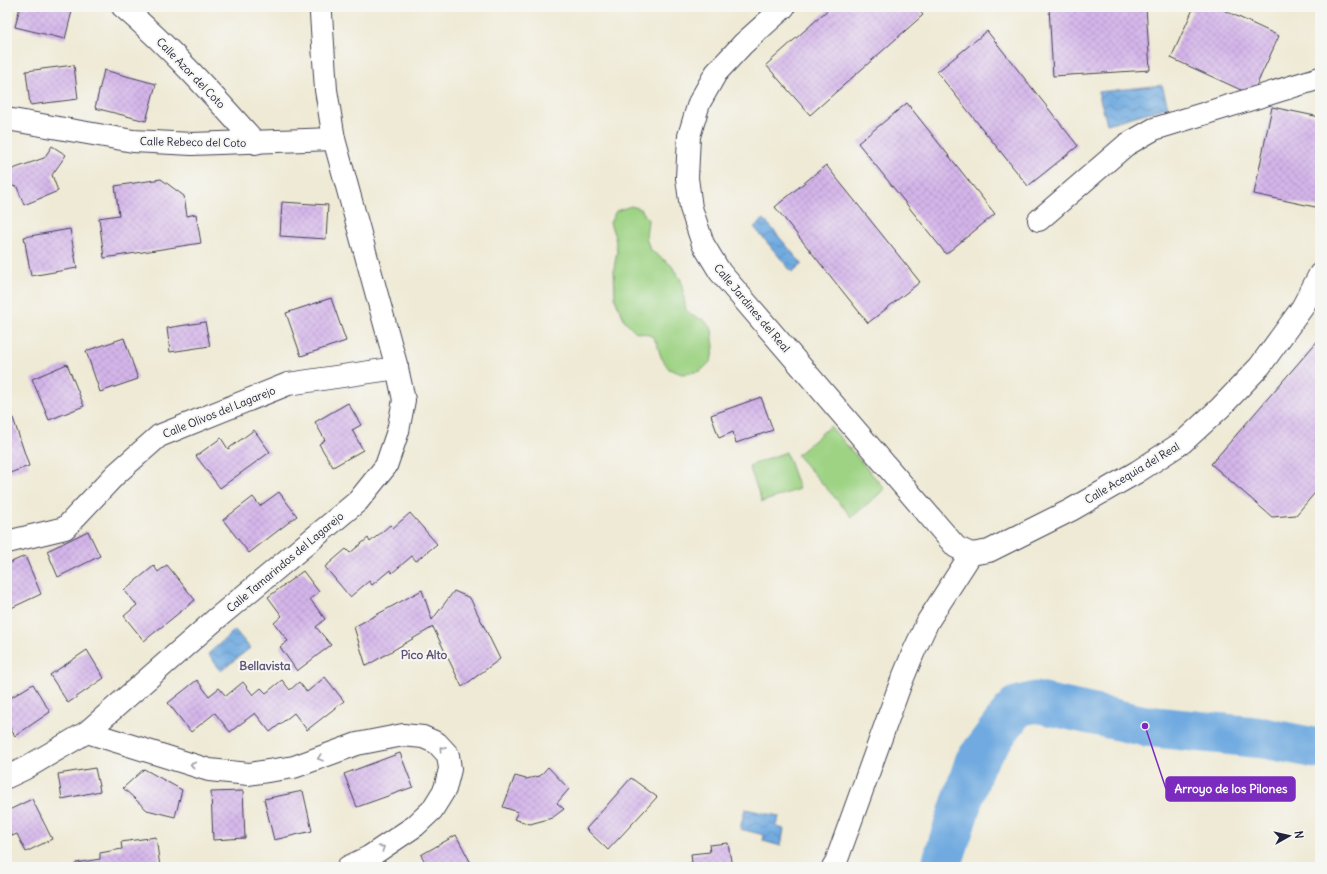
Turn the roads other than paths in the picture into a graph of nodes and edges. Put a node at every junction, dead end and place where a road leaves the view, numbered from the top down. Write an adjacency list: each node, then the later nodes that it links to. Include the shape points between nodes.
1 (123, 7): 7 (street, Calle Azor del Coto, via 206,87)
2 (321, 7): 6 (street, Calle Tamarindos del Lagarejo, via 326,90)
3 (784, 7): 12 (street, Calle Jardines del Real, via 743,44 716,73 699,103 689,136 687,178 691,208 703,244 720,272 956,547)
4 (1320, 78): 8 (street, via 1154,129 1126,145)
5 (7, 119): 7 (street, Calle Rebeco del Coto, via 133,141 192,144)
6 (334, 139): 7 (street, Calle Rebeco del Coto); 10 (street, Calle Tamarindos del Lagarejo)
7 (256, 143)
8 (1039, 220)
9 (1320, 274): 12 (street, Calle Acequia del Real, via 1302,308 1260,366 1183,442 1071,510 989,551)
10 (397, 368): 11 (street, Calle Olivos del Lagarejo, via 288,384 159,436 116,474 65,528); 13 (street, Calle Tamarindos del Lagarejo, via 404,400 398,431 386,466 358,501 216,619)
11 (7, 542)
12 (971, 554): 16 (street, via 928,622 914,651)
13 (87, 732): 14 (street, Calle Tamarindos del Lagarejo); 15 (street, one-way to 13, via 369,857 415,826 432,810 445,789 450,769 448,755 437,743 423,737 403,735 357,744 294,766 249,774 209,770)
14 (7, 778)
15 (348, 867)
16 (833, 867)

